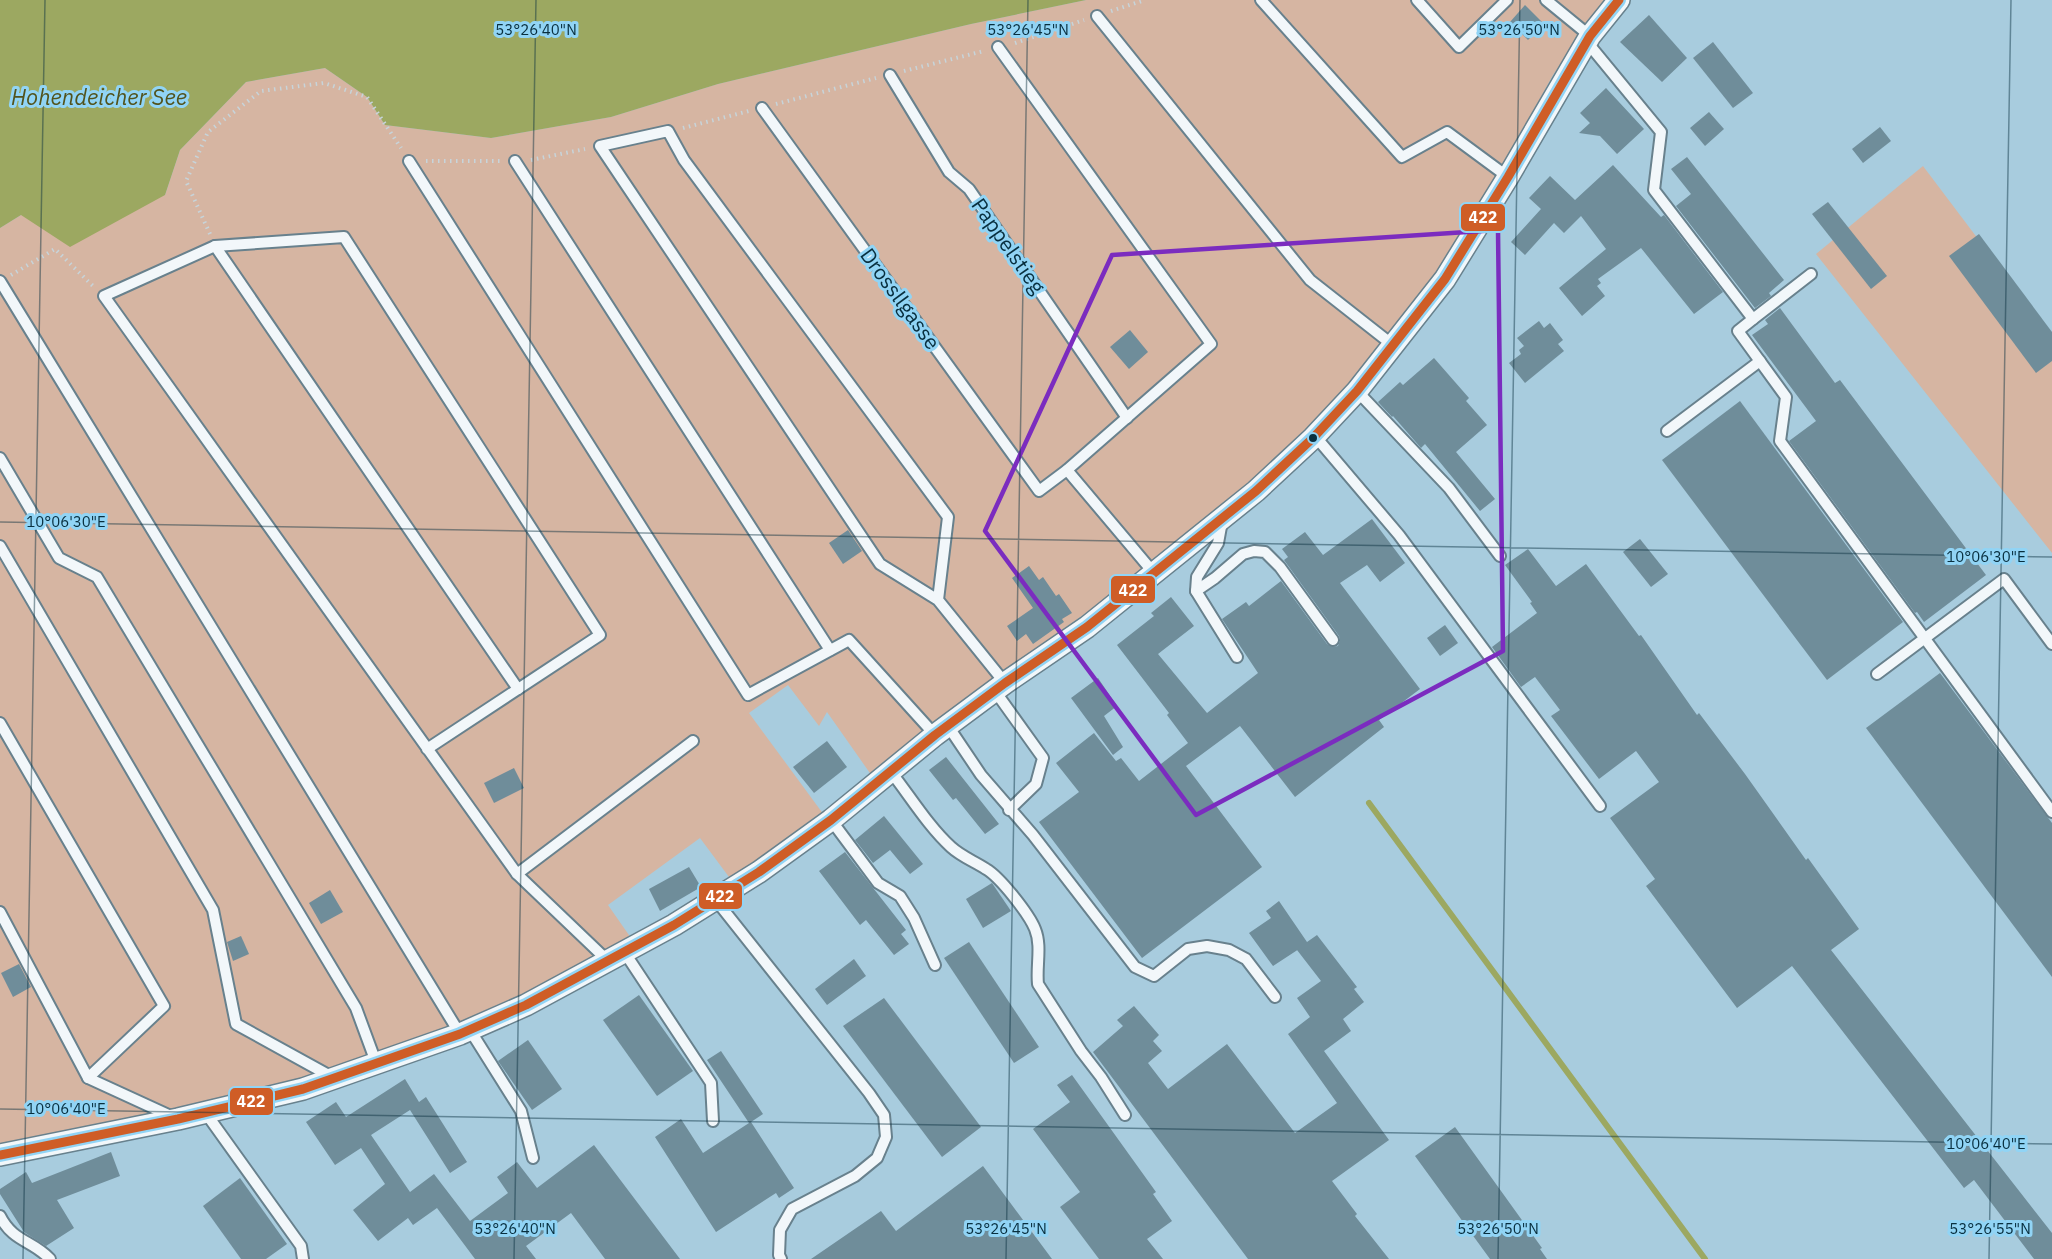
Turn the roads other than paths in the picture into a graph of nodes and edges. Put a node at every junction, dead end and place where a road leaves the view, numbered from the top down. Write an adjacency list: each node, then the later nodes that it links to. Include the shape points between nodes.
1 (1261, 0): 13 (lane, via 1402,157 1447,132)
2 (1417, 0): 3 (lane, via 1459,47)
3 (1508, 0)
4 (1546, 0): 7 (lane)
5 (1619, 0): 7 (street)
6 (1097, 16): 18 (lane, via 1310,280)
7 (1589, 39): 13 (street); 17 (lane, via 1661,132 1654,190)
8 (998, 47): 21 (lane, via 1211,344)
9 (890, 75): 21 (lane, Pappelstieg, via 950,172 969,189)
10 (762, 108): 25 (lane, Drossllgasse, via 1039,491)
11 (409, 160): 35 (lane, via 748,695)
12 (515, 161): 35 (lane)
13 (1508, 177): 18 (street, via 1445,279)
14 (215, 246): 39 (lane); 39 (lane, via 344,237 600,635); 43 (lane, via 104,296)
15 (1811, 274): 17 (lane)
16 (0, 281): 55 (lane)
17 (1753, 319): 19 (lane, via 1738,332)
18 (1394, 346): 20 (street)
19 (1760, 362): 22 (lane); 32 (lane, via 1786,397 1780,441)
20 (1357, 391): 23 (street); 28 (lane, via 1449,488)
21 (1128, 418): 25 (lane)
22 (1667, 431)
23 (1316, 436): 26 (street); 45 (lane, via 1399,535)
24 (0, 458): 56 (lane, via 58,558 97,577 356,1008)
25 (1067, 470): 29 (lane)
26 (1222, 518): 29 (street); 30 (lane, via 1218,543 1197,577)
27 (0, 546): 58 (lane, via 213,910 236,1024)
28 (1500, 556)
29 (1153, 572): 38 (street, via 1087,627)
30 (1196, 591): 33 (lane, via 1243,554 1265,552); 36 (lane)
31 (938, 600): 31 (lane, via 880,564 600,146 668,132 684,160 948,517); 38 (lane)
32 (1925, 638): 34 (lane, via 2004,579); 37 (lane); 47 (lane)
33 (1333, 640)
34 (2052, 644)
35 (830, 650): 41 (lane, via 849,640)
36 (1237, 657)
37 (1877, 674)
38 (1000, 687): 41 (street); 46 (lane, via 1043,758 1036,784)
39 (518, 689): 43 (lane)
40 (0, 723): 57 (lane, via 164,1006)
41 (941, 730): 44 (street); 46 (lane)
42 (693, 741): 49 (lane)
43 (427, 748): 49 (lane)
44 (891, 772): 48 (street); 60 (lane, via 950,846 996,876 1018,903 1035,929 1038,984)
45 (1600, 806)
46 (1009, 810): 54 (lane, via 1033,835 1135,967 1154,976 1188,949 1207,946 1229,950 1246,959)
47 (2052, 812)
48 (831, 820): 50 (street); 53 (lane, via 878,884 900,896)
49 (517, 874): 52 (lane)
50 (715, 899): 52 (street); 68 (lane, via 884,1114 886,1137 877,1158 855,1176 792,1209 780,1230)
51 (0, 912): 57 (lane)
52 (617, 957): 55 (street); 62 (lane, via 711,1083)
53 (935, 965)
54 (1275, 997)
55 (465, 1032): 56 (street); 64 (lane, via 521,1111)
56 (377, 1065): 58 (street)
57 (88, 1078): 61 (lane)
58 (336, 1079): 59 (street)
59 (205, 1112): 61 (street); 67 (lane, via 301,1246)
60 (1125, 1115)
61 (178, 1119): 63 (street)
62 (713, 1121)
63 (0, 1155)
64 (533, 1158)
65 (0, 1216): 66 (lane, via 13,1236)
66 (50, 1259)
67 (303, 1259)
68 (781, 1259)

